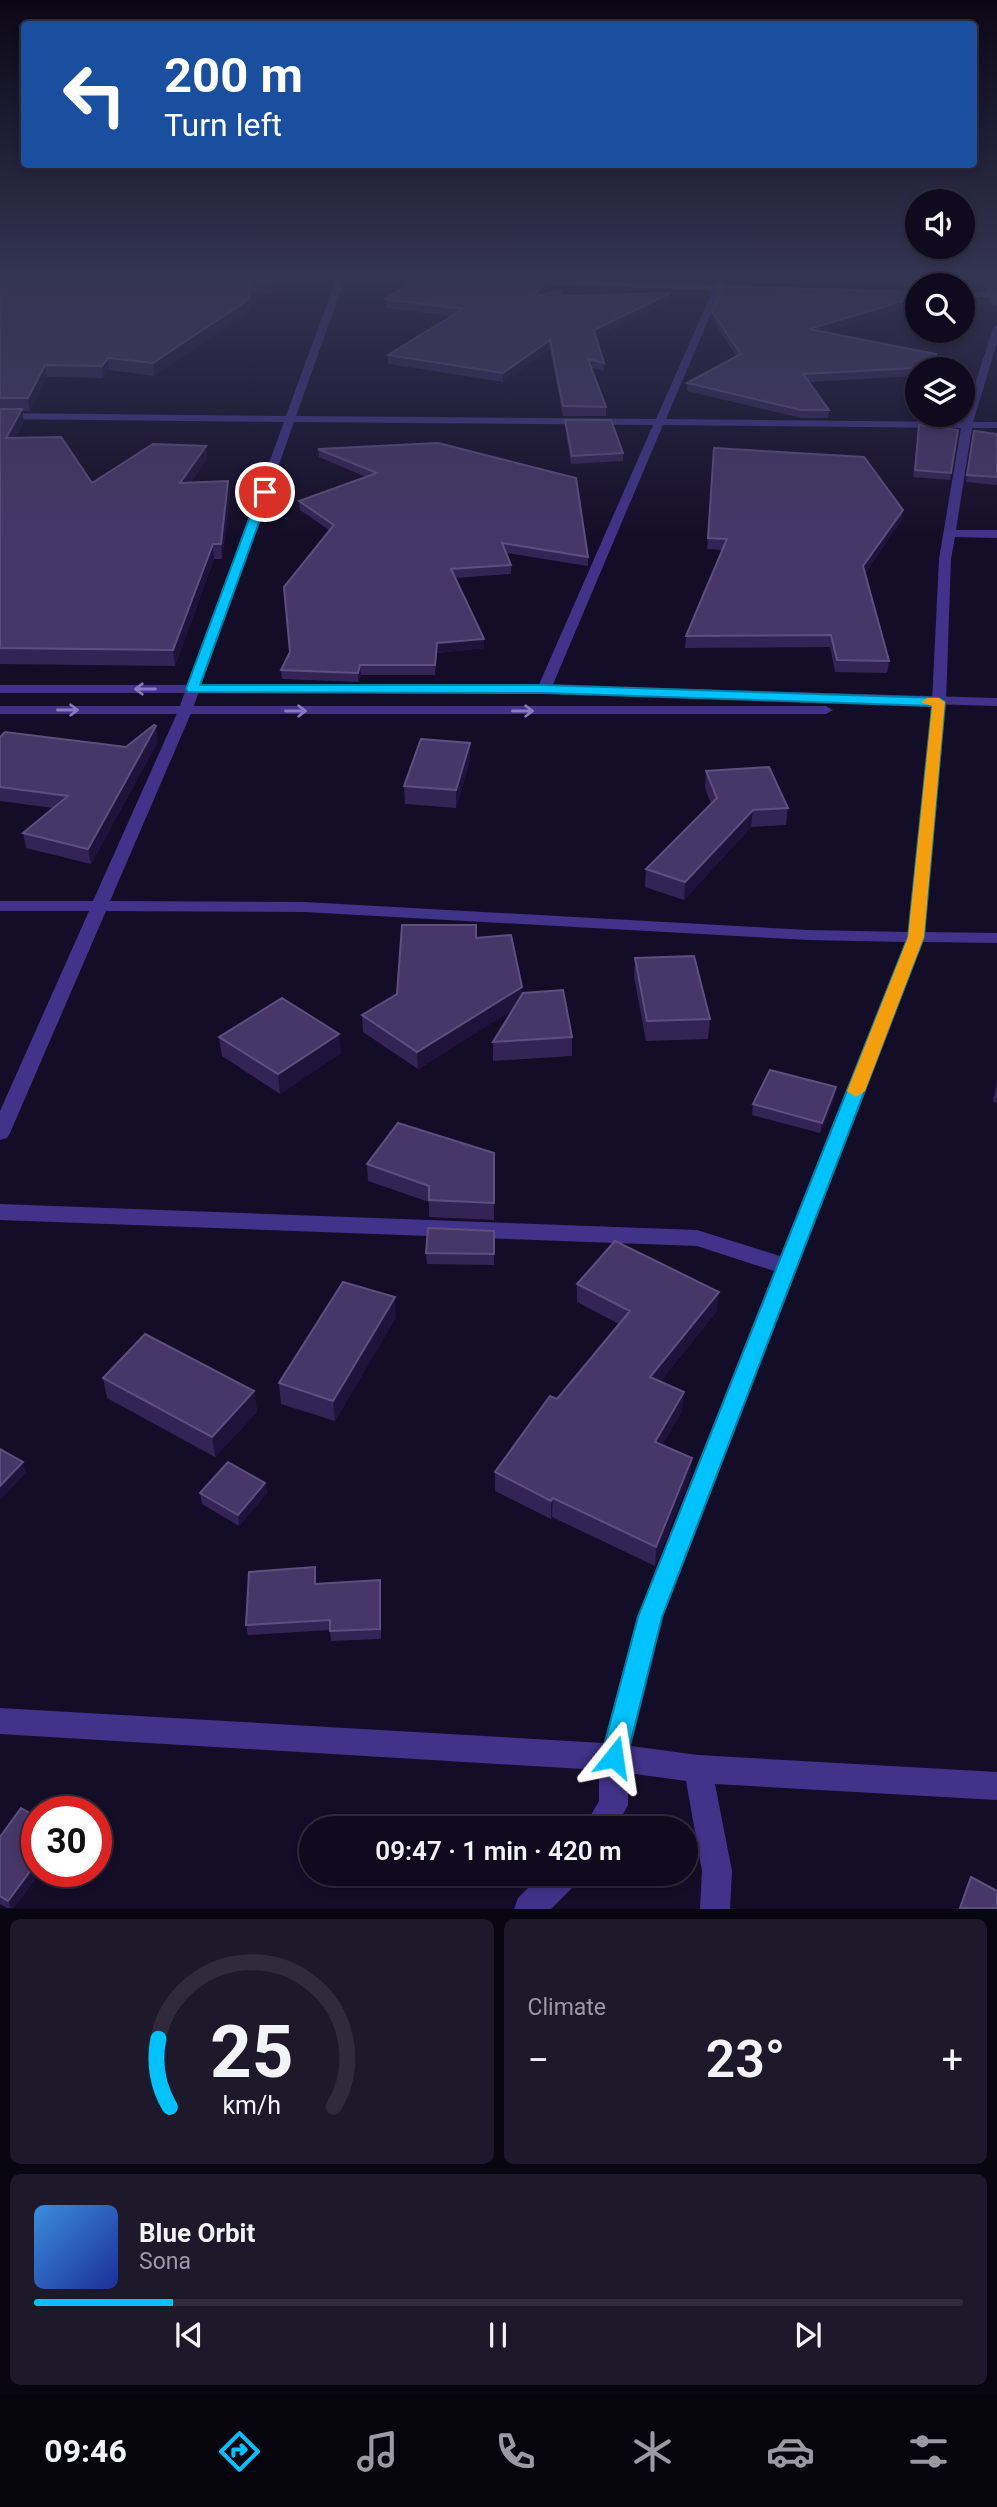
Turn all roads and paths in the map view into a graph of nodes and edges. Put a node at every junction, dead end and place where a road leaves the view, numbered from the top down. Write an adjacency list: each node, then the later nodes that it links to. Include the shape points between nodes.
1 (311, 364): 6 (street)
2 (684, 364): 7 (street)
3 (986, 364): 4 (street)
4 (975, 398)
5 (0, 416): 6 (street)
6 (292, 419): 7 (street); 15 (street)
7 (659, 422): 8 (street); 16 (street)
8 (905, 424)
9 (975, 424): 10 (street)
10 (997, 425)
11 (967, 427): 12 (street)
12 (949, 533): 13 (street); 18 (street)
13 (997, 534)
14 (0, 689): 15 (street, one-way to 14)
15 (192, 689): 16 (street); 20 (street)
16 (544, 689): 18 (street)
17 (997, 702): 18 (street)
18 (938, 705): 20 (street, one-way to 18); 21 (street); 24 (street)
19 (0, 710): 20 (street, one-way to 20)
20 (185, 710): 23 (street)
21 (997, 710)
22 (0, 906): 23 (street)
23 (101, 907): 24 (street, via 305,907); 26 (street)
24 (916, 937): 25 (street); 28 (street)
25 (997, 939)
26 (0, 1133)
27 (0, 1212): 28 (street, via 698,1238)
28 (788, 1267): 30 (street, via 650,1617)
29 (0, 1721): 30 (street)
30 (614, 1757): 31 (street); 33 (street, via 613,1805)
31 (698, 1769): 32 (street); 36 (street, via 717,1871)
32 (997, 1786)
33 (606, 1816)
34 (552, 1886): 35 (street)
35 (529, 1909)
36 (715, 1909)

